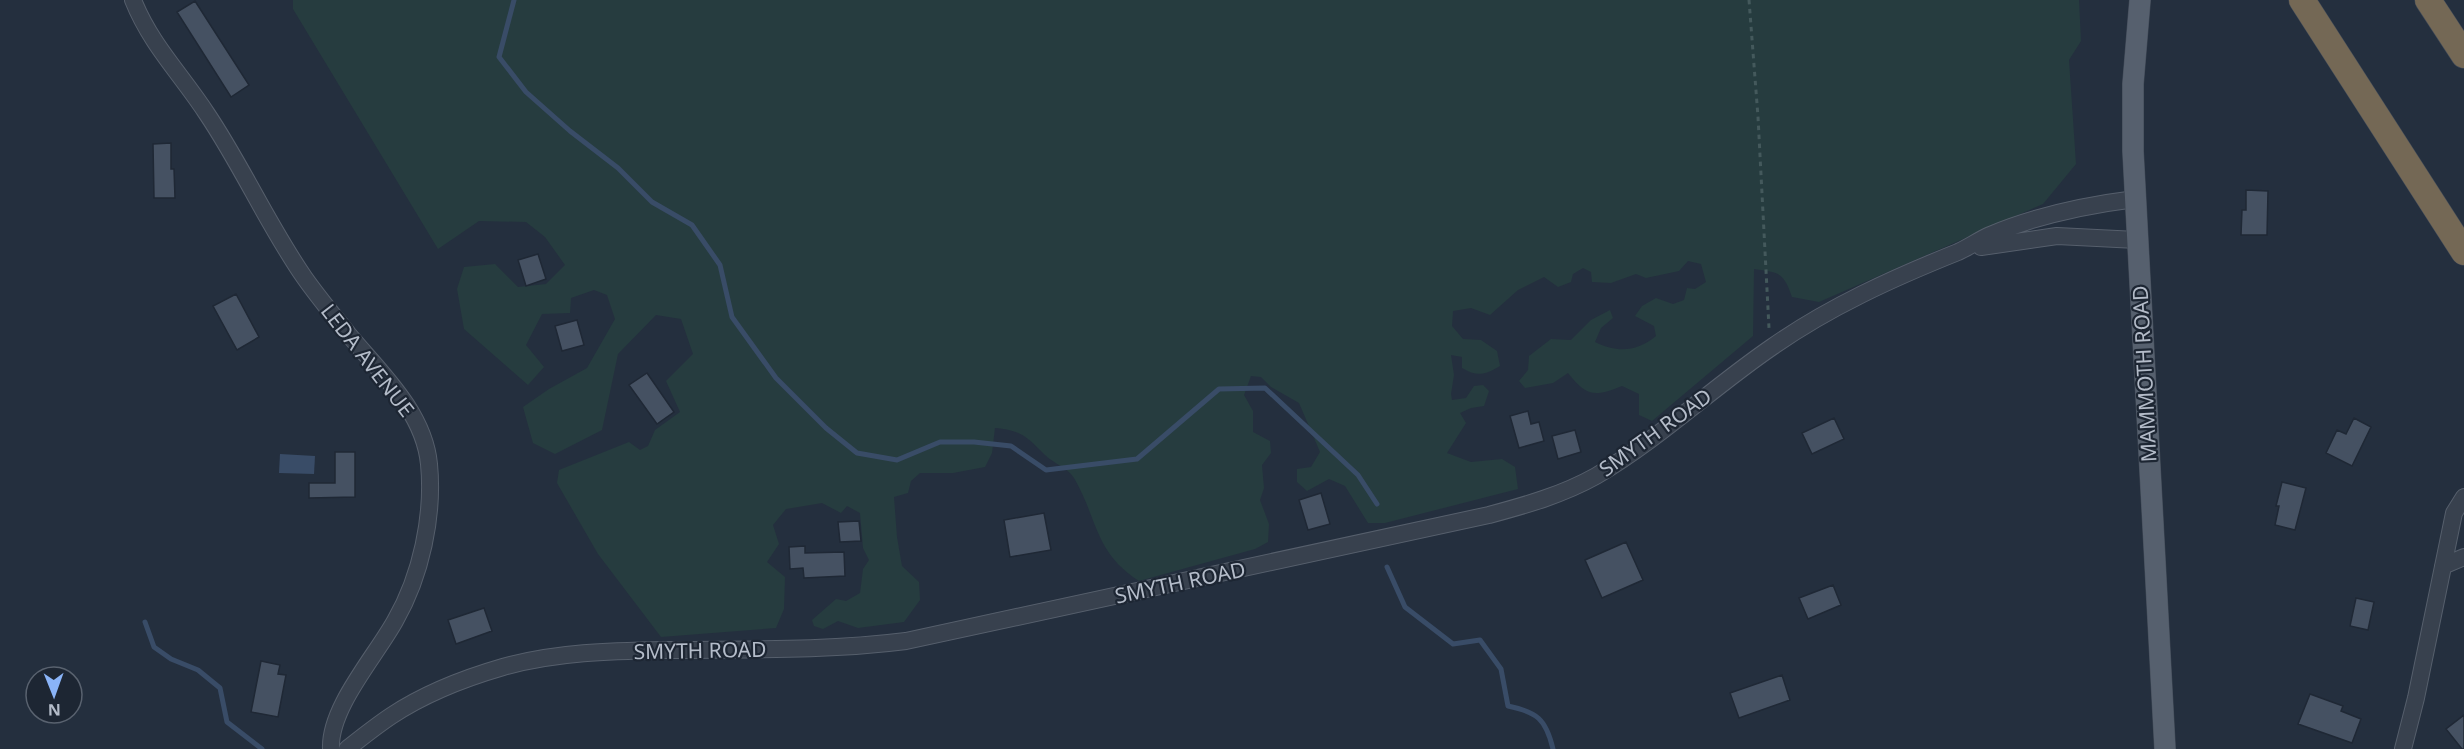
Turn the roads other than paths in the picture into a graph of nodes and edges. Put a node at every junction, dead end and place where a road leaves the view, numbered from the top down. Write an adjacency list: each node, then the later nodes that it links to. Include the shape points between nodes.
1 (134, 0): 13 (street, LEDA AVENUE, via 149,35 207,113 305,278 390,382 417,424 429,462 429,502 418,563 396,620 339,712)
2 (2140, 0): 6 (main road, MAMMOTH ROAD, via 2133,84)
3 (2302, 0): 9 (highway)
4 (2428, 0): 5 (highway)
5 (2464, 56)
6 (2135, 199): 7 (main road, MAMMOTH ROAD); 8 (street, SMYTH ROAD, via 2018,225)
7 (2138, 240): 8 (street, SMYTH ROAD, via 2057,236); 15 (main road, MAMMOTH ROAD)
8 (1962, 250): 14 (street, SMYTH ROAD, via 1883,283 1798,329 1639,449 1576,485 1512,508 906,641 602,652 543,658 504,667 428,696)
9 (2464, 252)
10 (2464, 497): 12 (street, via 2454,513)
11 (2464, 557): 12 (street)
12 (2443, 566): 16 (street)
13 (331, 749)
14 (347, 749)
15 (2165, 749)
16 (2403, 749)

